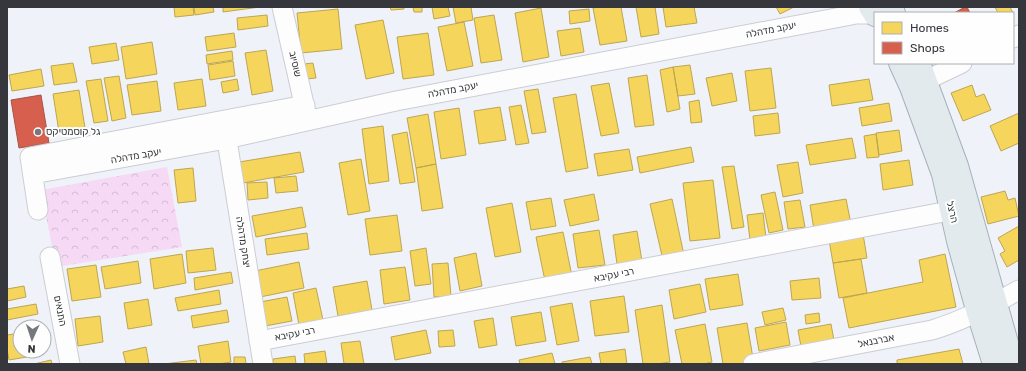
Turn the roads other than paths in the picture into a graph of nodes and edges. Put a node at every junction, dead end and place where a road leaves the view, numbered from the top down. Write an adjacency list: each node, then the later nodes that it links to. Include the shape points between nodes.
1 (282, 7): 6 (street, שוסיוב)
2 (874, 14): 6 (street, יעקב מדהלה, via 856,14 381,104)
3 (901, 64): 5 (main road, הרצל)
4 (959, 64): 5 (street)
5 (919, 77): 10 (main road, הרצל, via 957,166)
6 (307, 113): 7 (street, יעקב מדהלה); 8 (street, יעקב מדהלה)
7 (223, 121): 8 (street, יצחק מדהלה); 9 (street, יעקב מדהלה)
8 (226, 139): 9 (street, יעקב מדהלה); 15 (street, יצחק מדהלה)
9 (31, 166): 11 (street)
10 (960, 209): 14 (main road, הרצל); 15 (street, רבי עקיבא)
11 (38, 210)
12 (50, 257): 16 (street, התנאים)
13 (1019, 290): 14 (street, אברבנאל)
14 (986, 308): 18 (street, אברבנאל, via 932,330); 19 (main road, הרצל); 20 (main road, הרצל)
15 (259, 341): 17 (street, יצחק מדהלה)
16 (70, 364)
17 (263, 364)
18 (753, 364)
19 (994, 364)
20 (1013, 364)

